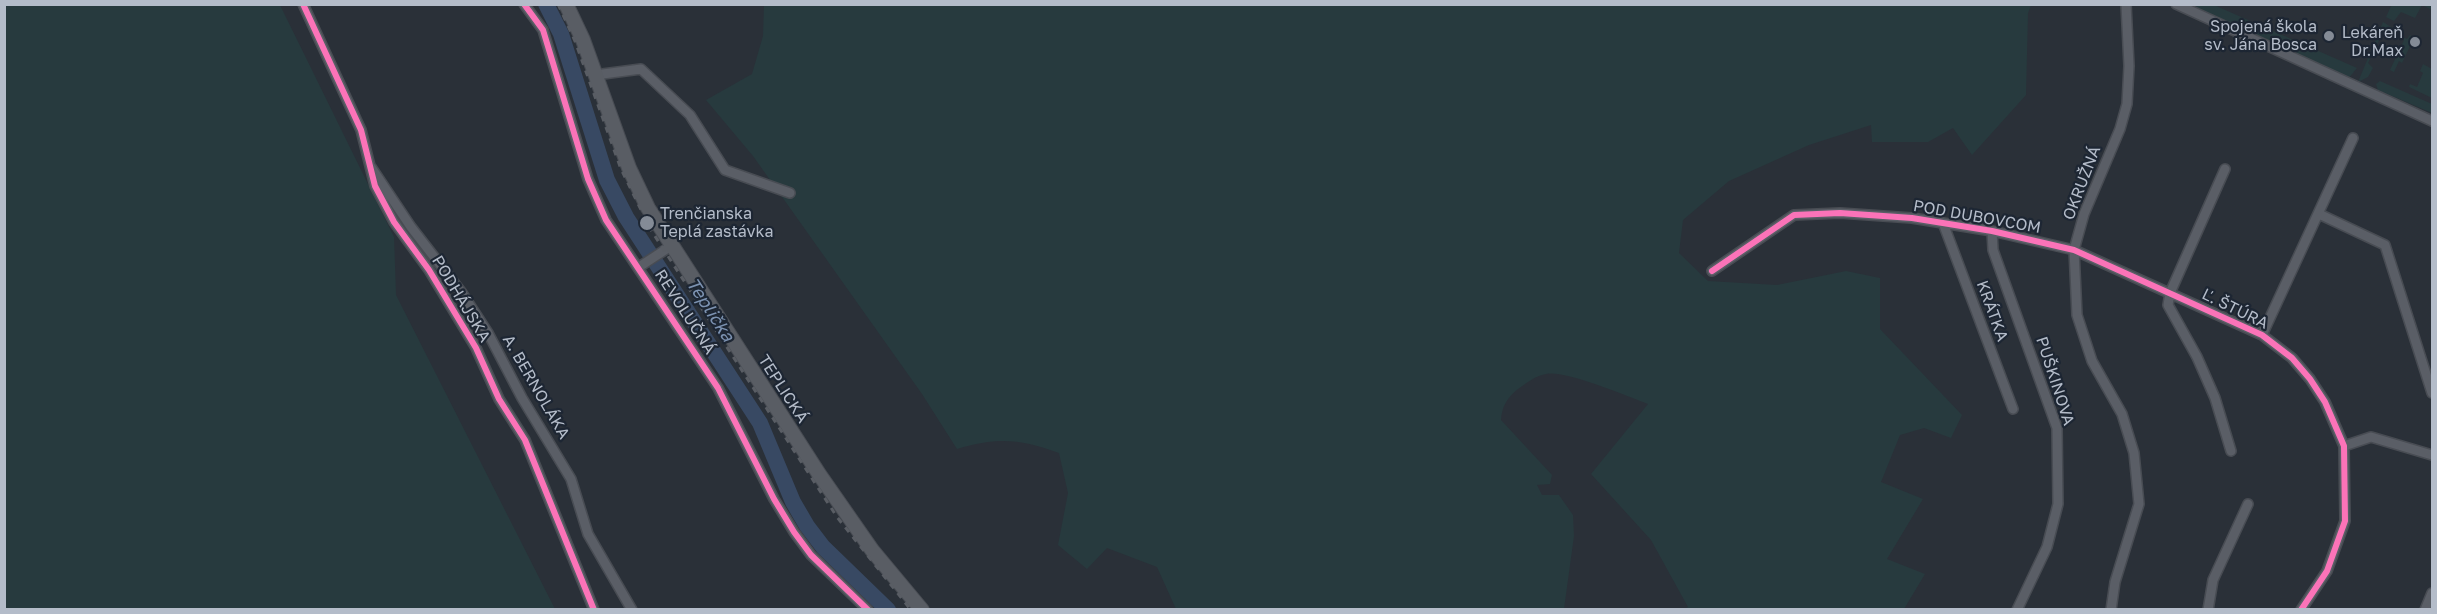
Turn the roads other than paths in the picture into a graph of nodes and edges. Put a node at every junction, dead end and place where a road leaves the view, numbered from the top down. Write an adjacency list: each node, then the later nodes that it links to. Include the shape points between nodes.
1 (303, 4): 9 (street, PODHÁJSKA, via 361,130)
2 (524, 4): 17 (street, REVOLUČNÁ, via 543,30 588,179 606,220 625,251)
3 (566, 4): 6 (main road, TEPLICKÁ)
4 (2126, 4): 16 (street, OKRUŽNÁ, via 2127,104)
5 (2180, 6): 7 (street)
6 (595, 75): 11 (street, via 641,69 690,115 725,170); 15 (main road, TEPLICKÁ, via 629,168)
7 (2433, 121)
8 (2353, 138): 12 (street)
9 (369, 164): 28 (street, PODHÁJSKA, via 375,186 394,222 429,270 476,348 499,399 525,440); 29 (street, A. BERNOLÁKA, via 488,333 572,479 588,534)
10 (2225, 169): 19 (street)
11 (790, 193)
12 (2319, 214): 20 (street); 21 (street, via 2385,245)
13 (1943, 223): 14 (street, POD DUBOVCOM); 18 (street, POD DUBOVCOM, via 1840,213 1794,215); 22 (street, KRÁTKA)
14 (1992, 231): 16 (street, POD DUBOVCOM); 32 (street, PUŠKINOVA, via 1993,250 2057,428 2058,504 2047,547)
15 (666, 249): 17 (street); 31 (main road, TEPLICKÁ, via 872,550)
16 (2074, 250): 19 (street, Ľ. ŠTÚRA); 33 (street, OKRUŽNÁ, via 2077,315 2092,361 2122,414 2134,453 2139,504 2115,582)
17 (642, 265): 30 (street, REVOLUČNÁ, via 718,388 794,532 811,555)
18 (1712, 272)
19 (2170, 292): 20 (street, Ľ. ŠTÚRA); 24 (street, via 2168,305 2215,398)
20 (2262, 335): 23 (street, Ľ. ŠTÚRA, via 2292,358 2310,379)
21 (2433, 393)
22 (2013, 409)
23 (2344, 446): 25 (street, via 2371,437); 35 (street, Ľ. ŠTÚRA, via 2345,521 2327,571)
24 (2231, 451)
25 (2433, 455)
26 (2248, 504): 34 (street, via 2213,580)
27 (2433, 593): 36 (street)
28 (594, 609)
29 (632, 609)
30 (868, 609)
31 (922, 609)
32 (2017, 609)
33 (2111, 609)
34 (2208, 609)
35 (2301, 609)
36 (2425, 609)

